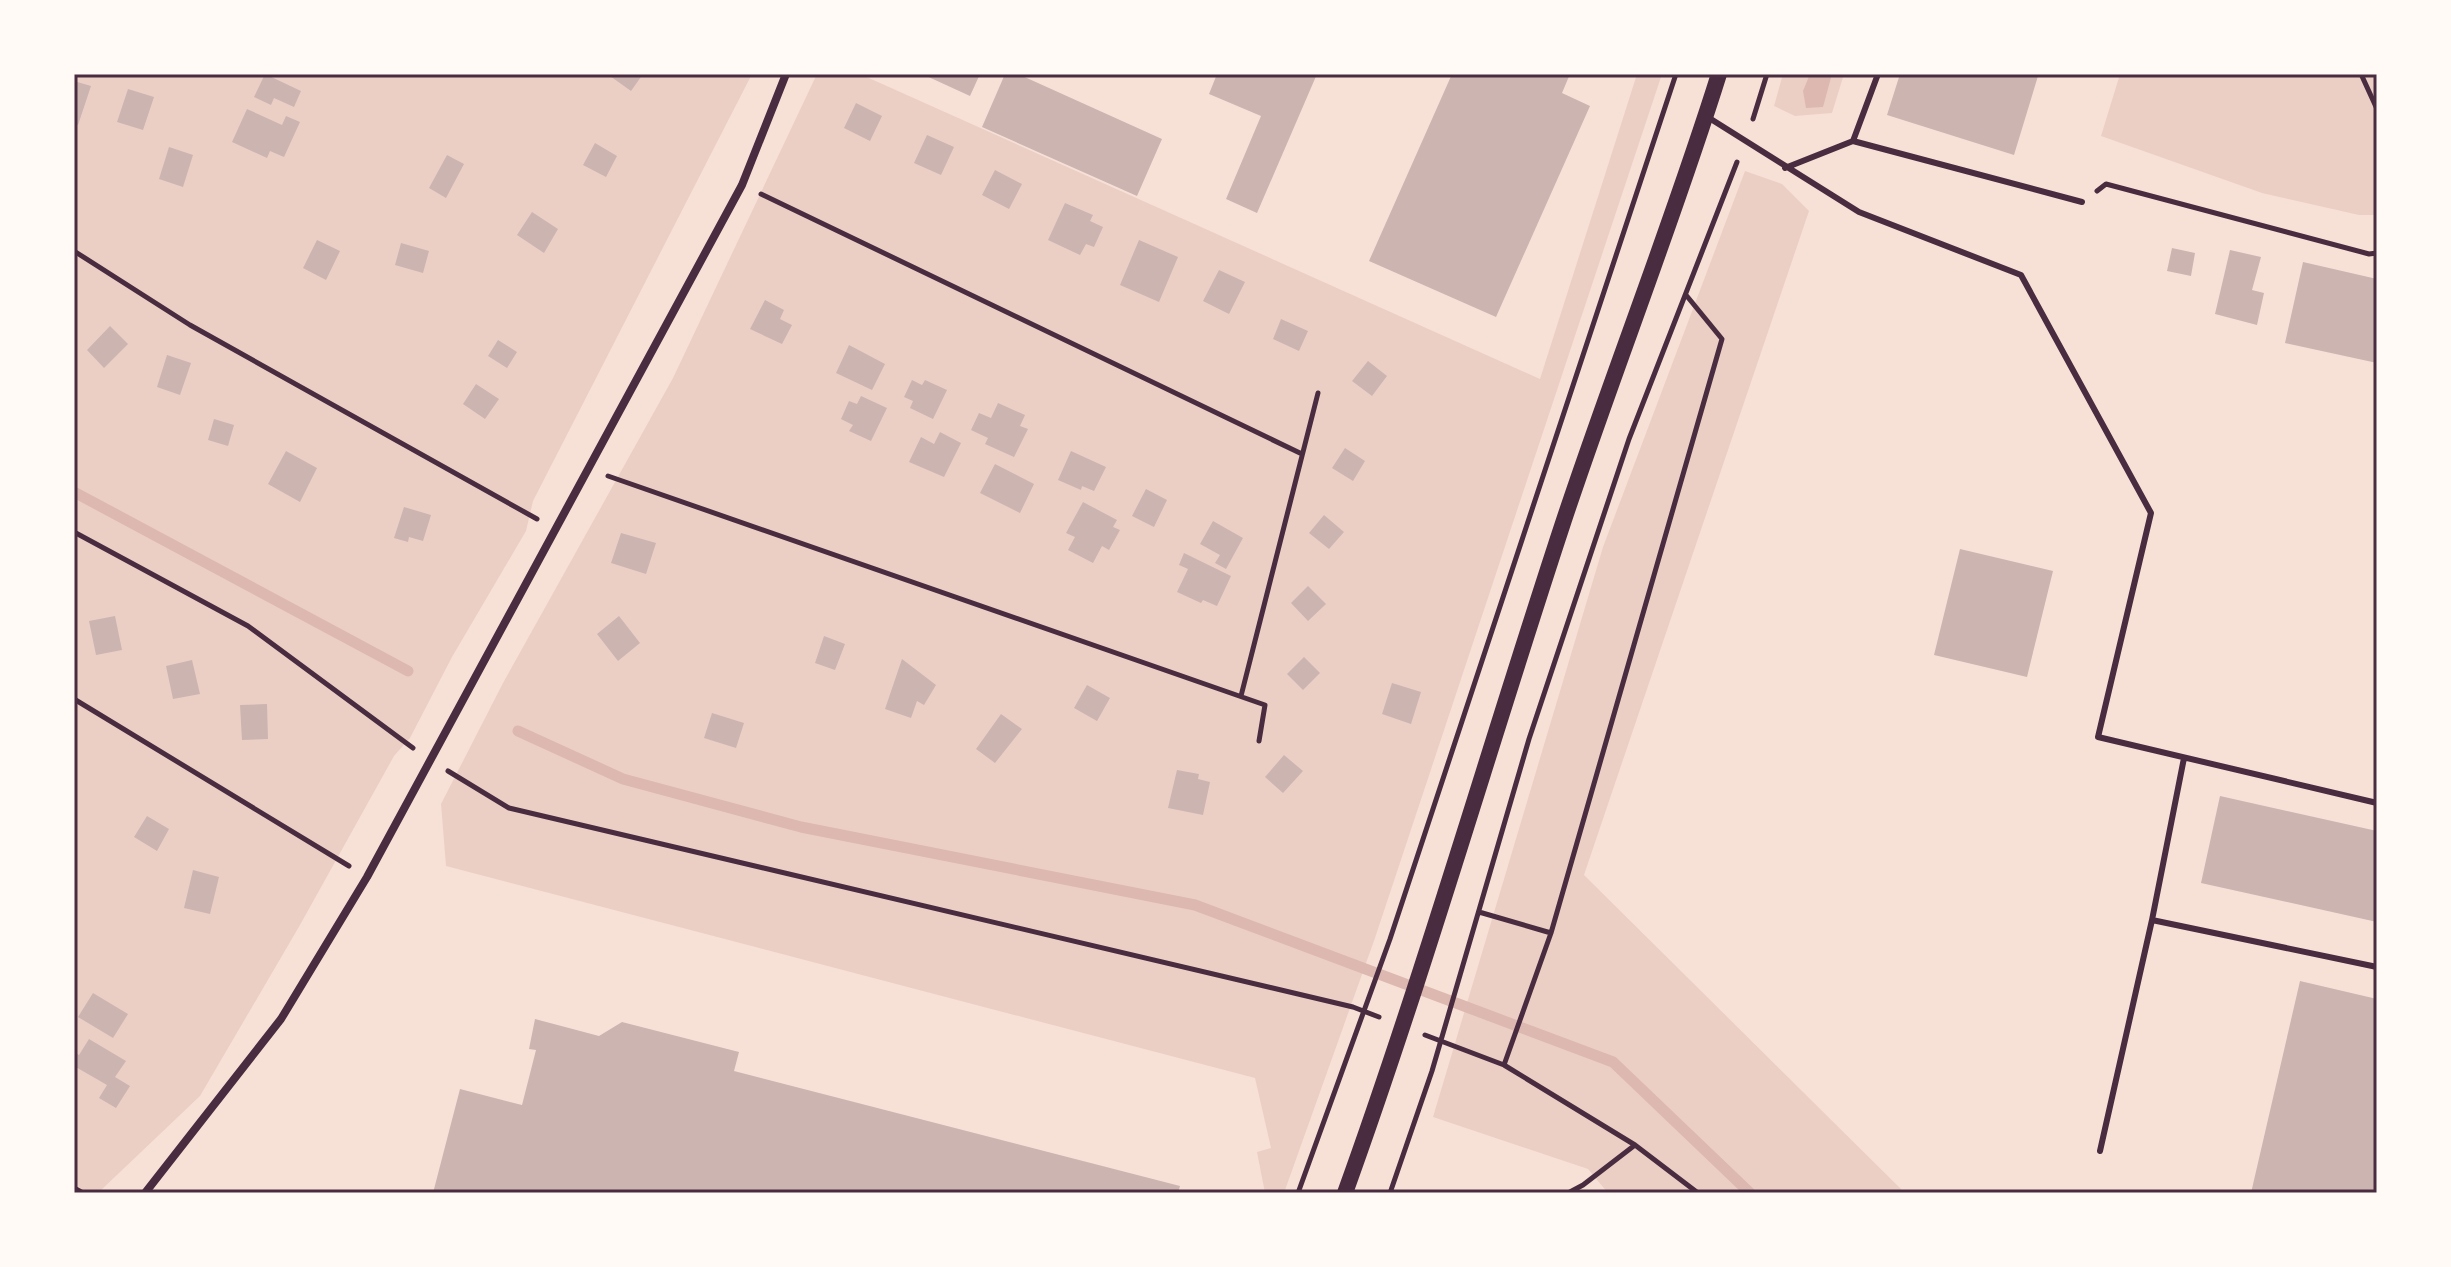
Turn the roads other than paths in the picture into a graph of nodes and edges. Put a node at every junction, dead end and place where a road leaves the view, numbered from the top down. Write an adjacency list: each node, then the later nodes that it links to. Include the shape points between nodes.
1 (786, 74): 13 (street, via 742,185 367,877 281,1019)
2 (1719, 74): 4 (main road)
3 (1878, 74): 5 (lane)
4 (1706, 116): 6 (lane); 14 (main road, via 1596,425)
5 (1853, 141): 6 (lane); 7 (lane)
6 (1785, 168): 8 (lane, via 1859,212 2021,275 2151,513 2098,737)
7 (2082, 202)
8 (2184, 758): 9 (lane); 10 (lane)
9 (2377, 803)
10 (2152, 920): 11 (lane); 12 (lane)
11 (2377, 967)
12 (2100, 1151)
13 (145, 1193)
14 (1345, 1193)

